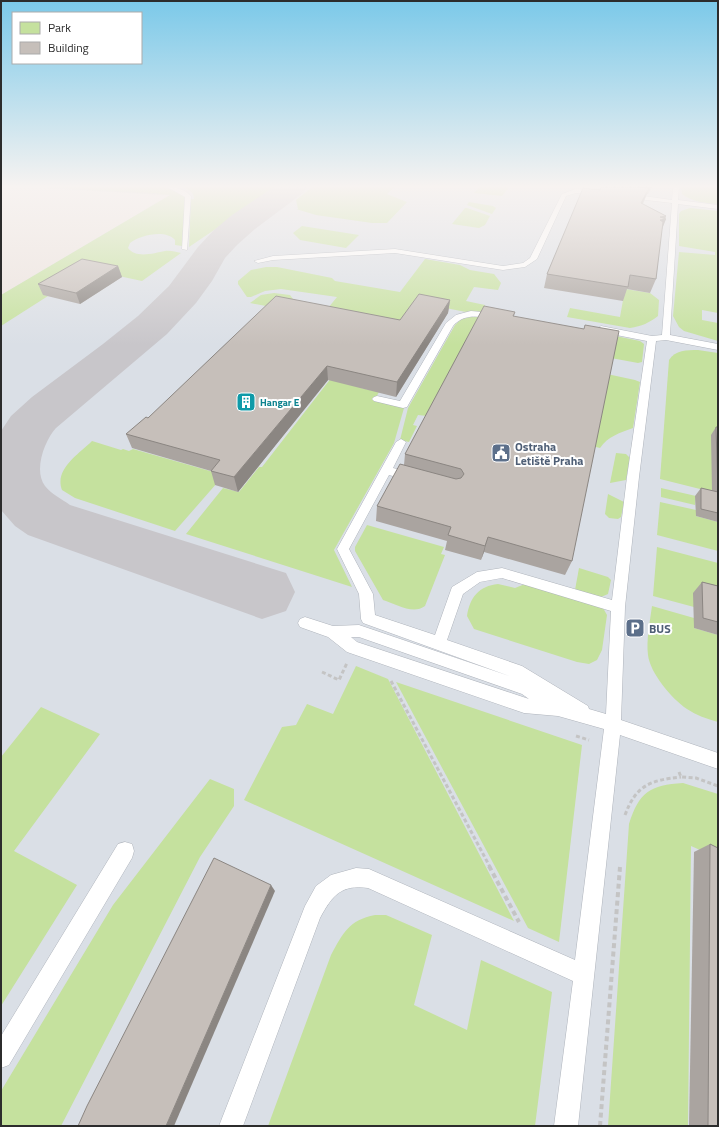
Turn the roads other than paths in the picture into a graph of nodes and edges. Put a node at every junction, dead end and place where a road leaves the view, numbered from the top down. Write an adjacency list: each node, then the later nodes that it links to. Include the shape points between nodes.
1 (186, 240): 4 (lane)
2 (542, 240): 5 (lane, via 533,259 520,266 497,267 395,252 273,258)
3 (670, 240): 8 (lane)
4 (185, 249)
5 (258, 261)
6 (506, 317): 10 (lane, via 470,314 455,318 403,405)
7 (594, 329): 8 (lane)
8 (659, 338): 9 (lane); 14 (lane, via 633,477)
9 (718, 347)
10 (377, 398)
11 (401, 442): 12 (lane)
12 (386, 470): 13 (lane); 16 (lane, via 342,549 366,594 368,620)
13 (424, 480)
14 (618, 607): 16 (lane, via 502,573 478,577 457,591); 18 (lane)
15 (305, 623): 17 (lane, via 333,632 352,647 524,706 558,709)
16 (439, 643): 17 (lane, via 517,671)
17 (594, 718): 18 (lane)
18 (613, 725): 19 (lane); 21 (lane)
19 (718, 762)
20 (125, 851): 22 (lane)
21 (584, 975): 23 (lane, via 369,879 356,877 338,882 323,893 312,913); 24 (lane)
22 (1, 1057)
23 (231, 1126)
24 (566, 1126)

